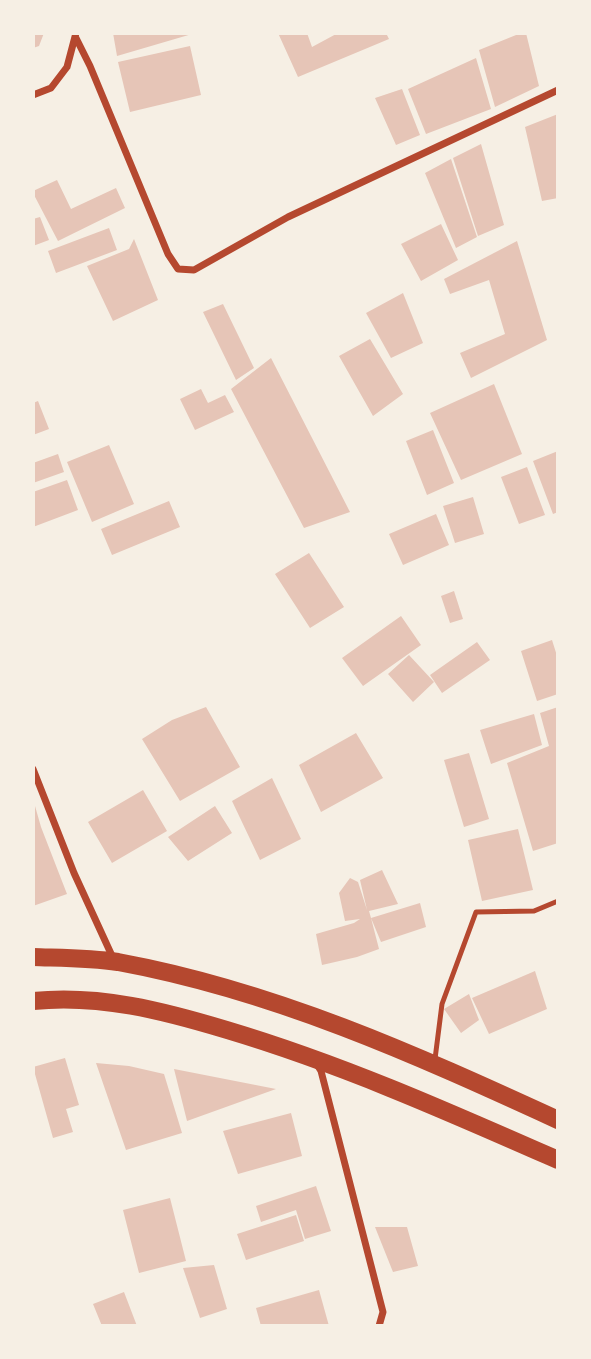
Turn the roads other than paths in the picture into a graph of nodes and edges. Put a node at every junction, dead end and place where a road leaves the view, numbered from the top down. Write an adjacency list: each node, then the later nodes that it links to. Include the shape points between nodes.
1 (76, 36): 2 (street, via 167,254 178,269 194,270 288,217); 3 (street, via 67,67 51,88)
2 (558, 89)
3 (33, 94)
4 (33, 769): 7 (street)
5 (558, 901): 10 (lane, via 534,911 476,912 442,1004)
6 (33, 957): 7 (main road)
7 (115, 962): 10 (main road, via 286,1005)
8 (33, 1001): 9 (main road, via 102,1001 177,1015)
9 (314, 1059): 12 (main road); 13 (street, via 321,1071 383,1312)
10 (434, 1063): 11 (main road)
11 (558, 1119)
12 (558, 1160)
13 (379, 1326)

